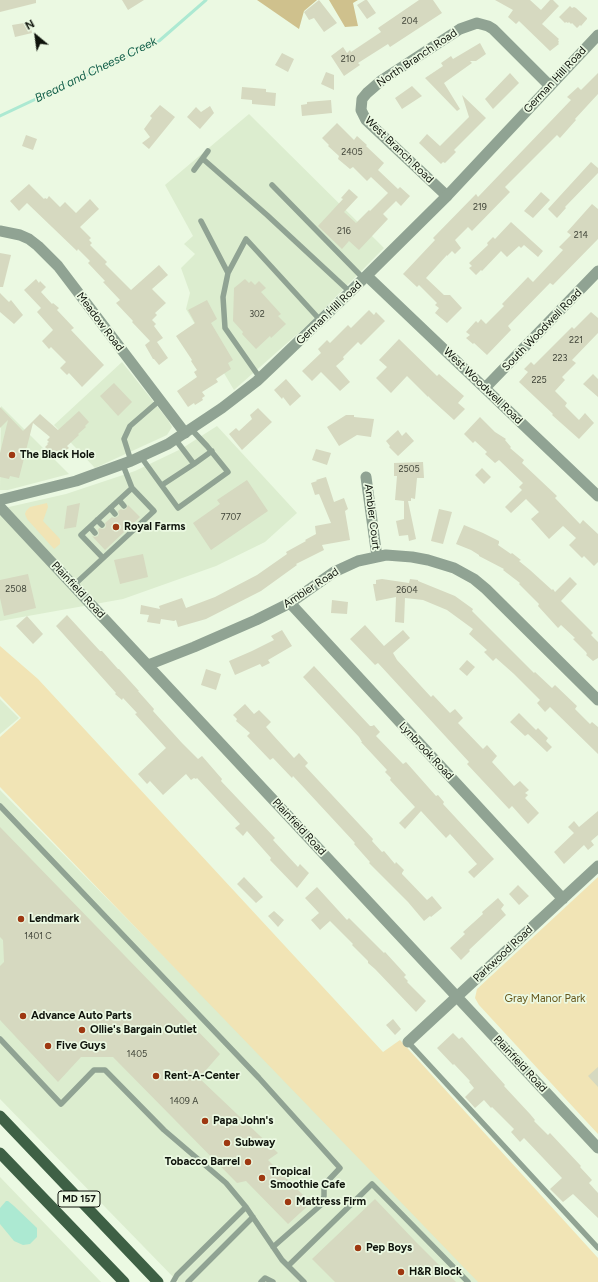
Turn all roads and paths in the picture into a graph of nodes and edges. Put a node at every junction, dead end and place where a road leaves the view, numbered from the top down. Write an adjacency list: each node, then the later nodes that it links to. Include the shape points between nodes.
1 (598, 35): 2 (street, German Hill Road)
2 (550, 86): 3 (street, North Branch Road, via 493,29 477,23 460,29 382,80); 8 (street, German Hill Road)
3 (362, 99): 8 (street, West Branch Road, via 361,110 366,120)
4 (208, 152): 5 (lane)
5 (203, 159): 6 (lane); 14 (lane)
6 (194, 170)
7 (272, 185): 13 (lane)
8 (447, 196): 13 (street, German Hill Road)
9 (201, 220): 12 (lane)
10 (0, 231): 18 (street, Meadow Road, via 20,235 29,240 58,266)
11 (598, 271): 17 (street, South Woodwell Road)
12 (228, 273): 15 (lane, via 246,239); 16 (lane, via 223,297 225,328)
13 (366, 277): 14 (street, German Hill Road); 17 (street, West Woodwell Road)
14 (350, 292): 15 (street, German Hill Road)
15 (321, 321): 16 (street, German Hill Road)
16 (260, 378): 19 (street, German Hill Road)
17 (485, 388): 27 (street, West Woodwell Road)
18 (160, 400): 19 (street, Meadow Road); 22 (lane, via 130,426 124,439)
19 (188, 431): 20 (street, German Hill Road); 21 (lane)
20 (175, 439): 22 (street, German Hill Road); 23 (lane)
21 (212, 452): 23 (lane); 25 (lane, via 228,472 178,508)
22 (132, 461): 25 (lane); 26 (lane); 28 (street, German Hill Road, via 76,481)
23 (194, 464): 25 (lane)
24 (366, 477): 38 (street, Ambler Court)
25 (162, 485)
26 (132, 488): 29 (lane); 39 (lane, via 154,511 130,529)
27 (598, 496)
28 (0, 500)
29 (119, 500): 31 (lane); 32 (lane)
30 (0, 506): 40 (street, Plainfield Road)
31 (124, 506)
32 (110, 508): 33 (lane); 34 (lane)
33 (115, 514)
34 (97, 520): 35 (lane); 36 (lane)
35 (102, 526)
36 (90, 527): 37 (lane); 39 (lane, via 81,535)
37 (95, 533)
38 (377, 557): 41 (street, Ambler Road, via 358,561 334,572); 43 (street, Ambler Road, via 399,556 428,560 454,568 474,579)
39 (103, 558): 40 (lane)
40 (74, 585): 42 (street, Plainfield Road)
41 (290, 603): 42 (street, Ambler Road, via 217,638); 46 (street, Lynbrook Road)
42 (148, 665): 47 (street, Plainfield Road)
43 (598, 700)
44 (0, 806): 55 (lane, via 259,1078 340,1168 324,1185 322,1204)
45 (598, 866): 46 (street, Parkwood Road)
46 (563, 899): 47 (street, Parkwood Road)
47 (457, 996): 49 (street, Parkwood Road); 51 (street, Plainfield Road)
48 (0, 1039): 53 (lane, via 61,1104 94,1070 105,1070 164,1130 226,1183)
49 (408, 1042): 56 (lane)
50 (0, 1116): 59 (main road, MD 157)
51 (598, 1148)
52 (0, 1153): 58 (main road, MD 157)
53 (246, 1207): 54 (lane); 60 (lane, via 177,1275)
54 (253, 1218): 55 (lane); 61 (lane)
55 (273, 1247): 57 (lane)
56 (598, 1248)
57 (288, 1266): 64 (lane); 65 (lane, via 372,1184)
58 (124, 1282)
59 (158, 1282)
60 (173, 1282)
61 (188, 1282)
62 (261, 1282): 63 (lane, via 265,1278)
63 (273, 1282)
64 (304, 1282)
65 (468, 1282)

